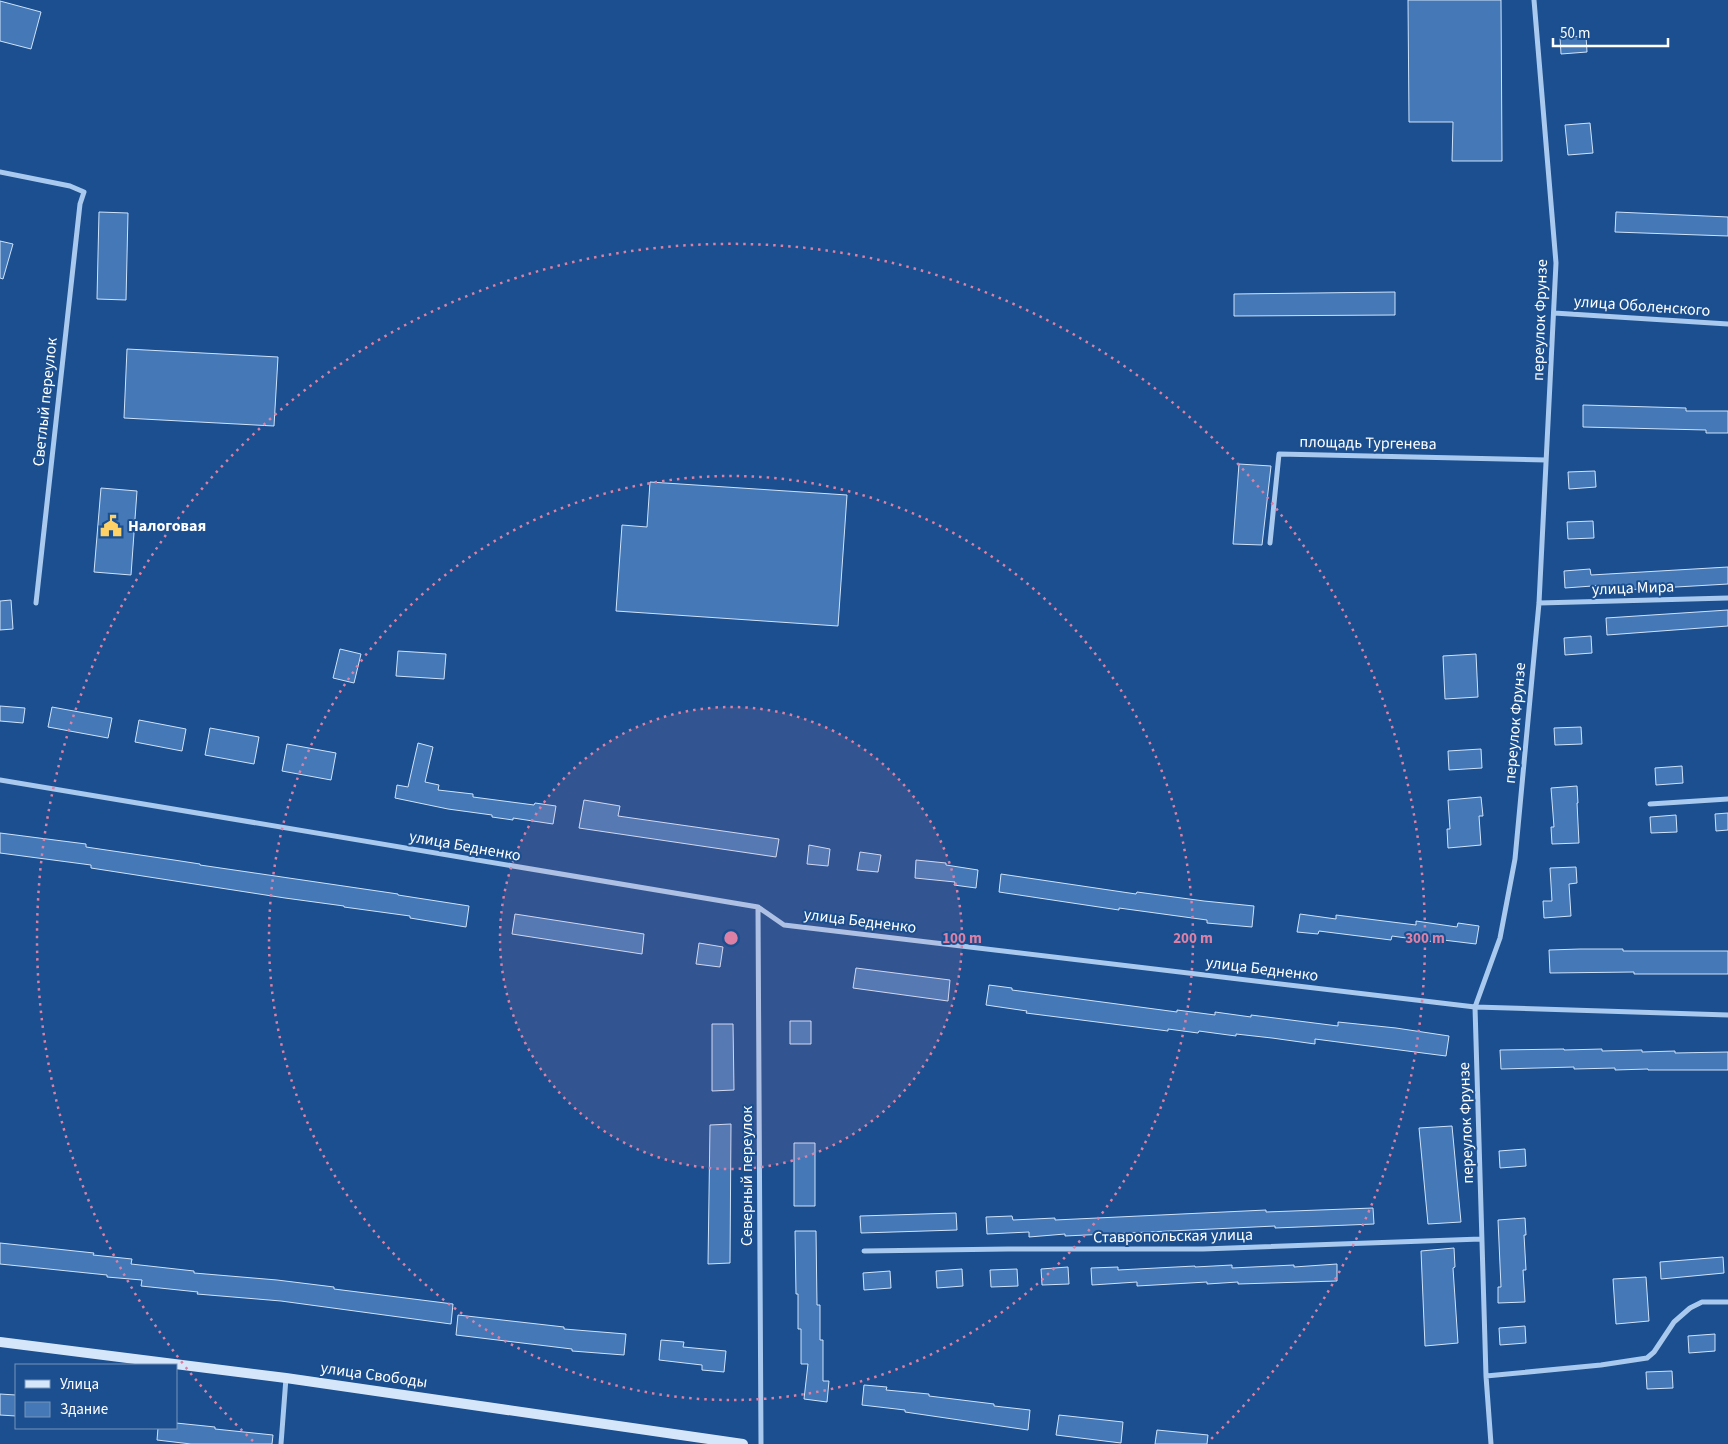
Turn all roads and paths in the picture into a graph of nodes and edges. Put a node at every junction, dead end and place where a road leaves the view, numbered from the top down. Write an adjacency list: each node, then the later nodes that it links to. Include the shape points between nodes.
1 (1534, 0): 3 (street, переулок Фрунзе, via 1556,262)
2 (0, 172): 8 (street, Светлый переулок, via 70,186 84,192 80,204)
3 (1554, 312): 4 (street, улица Оболенского); 5 (street, переулок Фрунзе)
4 (1728, 324)
5 (1546, 460): 6 (street, площадь Тургенева, via 1280,454); 9 (street, переулок Фрунзе)
6 (1270, 543)
7 (1728, 598): 9 (street, улица Мира)
8 (36, 603)
9 (1539, 603): 14 (street, переулок Фрунзе, via 1515,859 1500,938)
10 (0, 780): 13 (street, улица Бедненко)
11 (1728, 798): 12 (street)
12 (1650, 804)
13 (758, 907): 14 (street, улица Бедненко, via 784,925); 26 (street, Северный переулок)
14 (1475, 1007): 15 (street, улица Бедненко); 16 (street, переулок Фрунзе)
15 (1728, 1014)
16 (1482, 1239): 17 (street, Ставропольская улица, via 1203,1250); 22 (street, переулок Фрунзе)
17 (864, 1251)
18 (1728, 1302): 22 (street, via 1702,1302 1690,1308 1674,1322 1647,1358)
19 (0, 1342): 20 (main road, улица Свободы)
20 (175, 1364)
21 (178, 1364): 23 (main road, улица Свободы)
22 (1486, 1376): 27 (street, переулок Фрунзе)
23 (286, 1378): 24 (street); 25 (main road, улица Свободы)
24 (281, 1444)
25 (743, 1444)
26 (761, 1444)
27 (1491, 1444)

